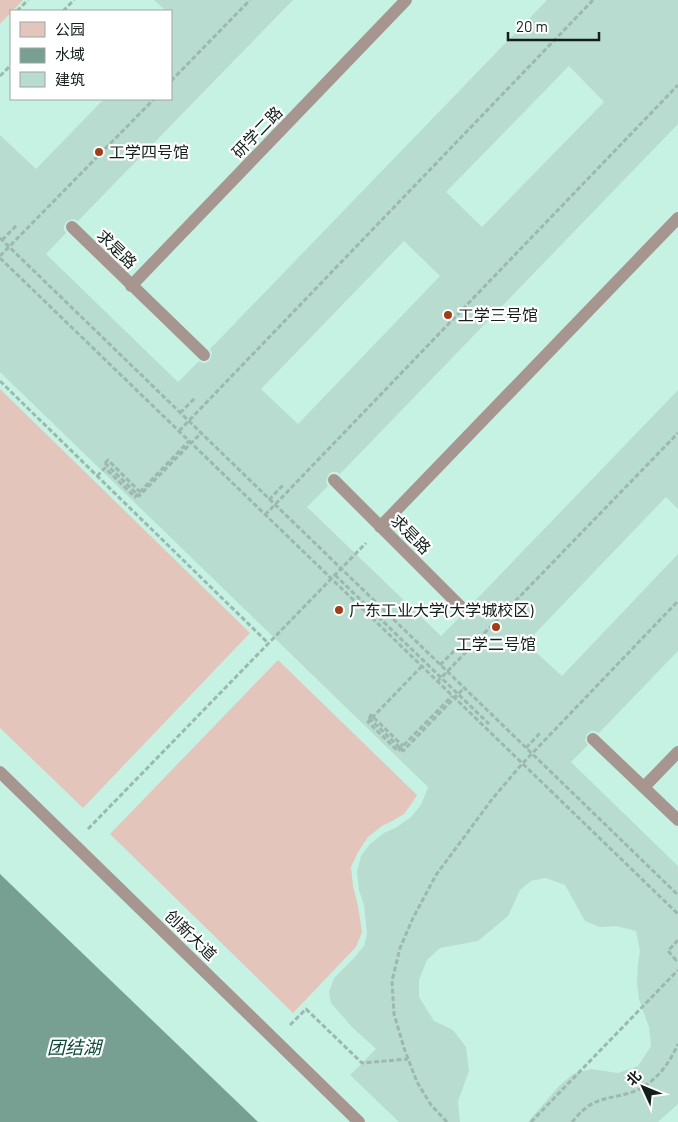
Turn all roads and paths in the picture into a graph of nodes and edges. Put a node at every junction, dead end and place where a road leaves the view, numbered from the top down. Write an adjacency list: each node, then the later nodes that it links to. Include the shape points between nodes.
1 (28, 0): 6 (path)
2 (74, 0): 7 (path)
3 (250, 0): 10 (path)
4 (406, 0): 18 (lane, 研学二路)
5 (593, 0): 23 (path)
6 (19, 10)
7 (64, 10)
8 (10, 66): 9 (path)
9 (0, 76)
10 (172, 80)
11 (678, 85): 32 (path)
12 (153, 100): 17 (path)
13 (678, 218): 33 (lane)
14 (16, 226): 16 (path)
15 (72, 227): 18 (lane, 求是路)
16 (1, 239): 22 (path)
17 (0, 257): 23 (path)
18 (131, 286): 19 (lane, 求是路)
19 (204, 355)
20 (0, 381): 27 (path)
21 (195, 398): 22 (path)
22 (180, 413): 24 (path)
23 (179, 431): 26 (path)
24 (201, 433): 30 (path, via 139,496 105,463 108,460); 31 (path)
25 (678, 433): 42 (path)
26 (189, 441): 30 (path); 32 (path)
27 (97, 476): 30 (path, via 105,468 135,497); 38 (path)
28 (334, 480): 33 (lane, 求是路)
29 (284, 484): 31 (path)
30 (140, 492)
31 (269, 500): 41 (path)
32 (265, 514): 42 (path)
33 (380, 527): 37 (lane, 求是路)
34 (367, 542): 35 (path)
35 (335, 575): 38 (path); 40 (path)
36 (678, 601): 51 (path)
37 (465, 611)
38 (268, 643): 55 (path)
39 (454, 650): 41 (path)
40 (425, 663): 45 (path); 48 (path, via 368,722 398,751)
41 (440, 665): 43 (path)
42 (437, 682): 44 (path)
43 (464, 688): 48 (path, via 403,751 369,718 371,715); 49 (path)
44 (452, 696): 48 (path); 51 (path)
45 (489, 724)
46 (540, 733): 49 (path)
47 (593, 739): 53 (lane)
48 (403, 746)
49 (526, 748): 56 (path)
50 (678, 752): 53 (lane)
51 (522, 764): 57 (path); 63 (path, via 436,876 400,948 392,981 394,1014)
52 (0, 772): 64 (lane, 创新大道)
53 (644, 787): 54 (lane)
54 (678, 820)
55 (88, 830)
56 (678, 895)
57 (678, 914)
58 (678, 941): 59 (path, via 668,951 676,960)
59 (678, 958)
60 (678, 970): 66 (path)
61 (290, 1026): 63 (path, via 306,1009 362,1064)
62 (678, 1044): 67 (path, via 661,1073 646,1086 606,1098 586,1108)
63 (408, 1059): 65 (path, via 431,1105)
64 (359, 1122)
65 (447, 1122)
66 (531, 1122)
67 (572, 1122)

